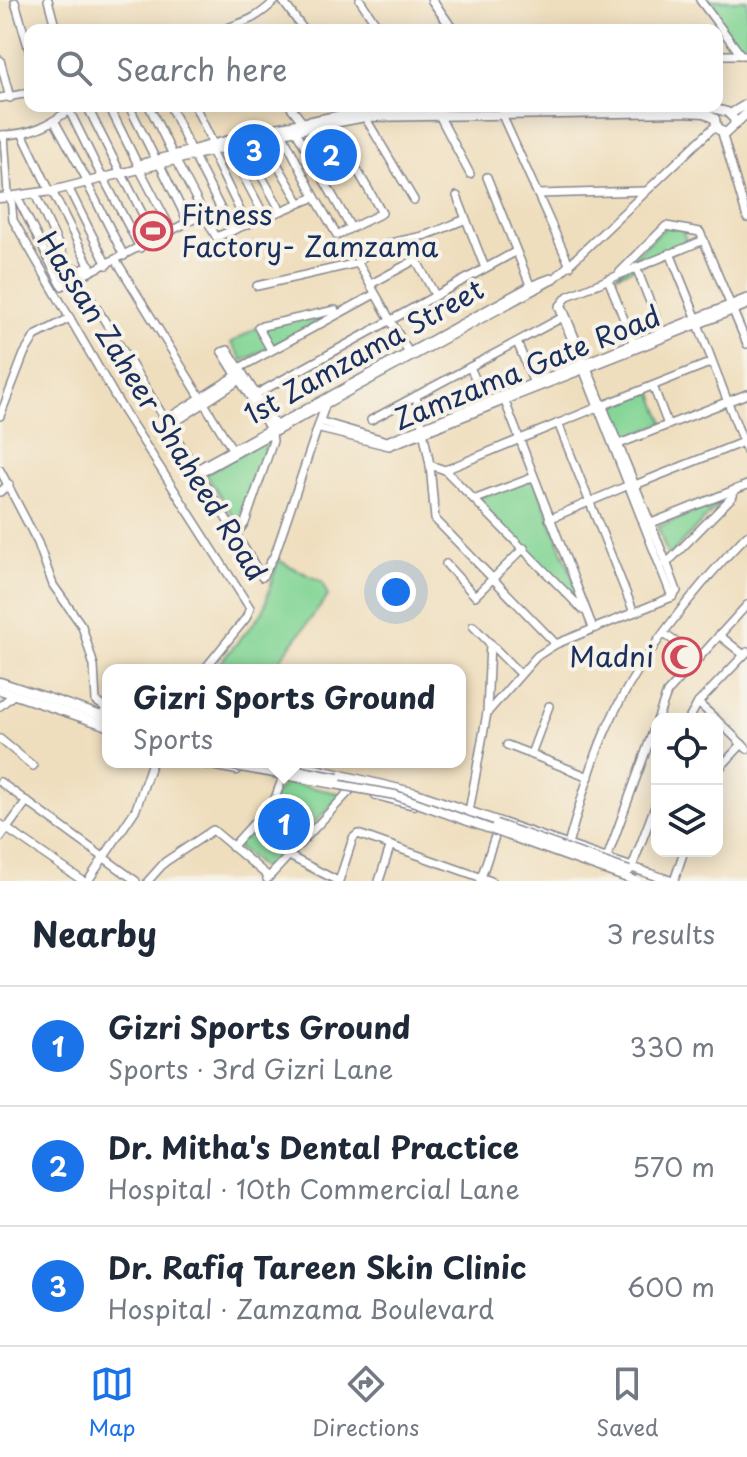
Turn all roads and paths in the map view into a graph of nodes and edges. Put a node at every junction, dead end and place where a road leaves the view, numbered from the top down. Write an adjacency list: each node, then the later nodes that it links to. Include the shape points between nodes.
1 (48, 0): 7 (street)
2 (279, 0): 8 (street, via 264,14); 9 (street)
3 (360, 0): 10 (street)
4 (430, 0): 11 (main road)
5 (700, 0): 12 (street)
6 (15, 2): 14 (street)
7 (54, 24)
8 (239, 24)
9 (299, 24)
10 (376, 24)
11 (446, 24)
12 (719, 24)
13 (723, 29): 16 (street)
14 (24, 33)
15 (723, 55): 16 (street)
16 (744, 55)
17 (0, 60): 20 (street)
18 (24, 94): 20 (street)
19 (0, 98): 20 (street)
20 (10, 98)
21 (747, 104): 38 (main road)
22 (723, 111): 38 (main road)
23 (66, 112): 40 (street)
24 (73, 112): 58 (street)
25 (90, 112): 56 (street)
26 (112, 112): 55 (street)
27 (132, 112): 54 (street)
28 (152, 112): 53 (street)
29 (173, 112): 52 (street)
30 (197, 112): 51 (street)
31 (293, 112): 44 (street)
32 (358, 112): 44 (main road)
33 (359, 112): 41 (main road)
34 (363, 112): 69 (street)
35 (438, 112): 57 (street)
36 (496, 112): 65 (street)
37 (681, 112): 42 (main road, via 705,113)
38 (729, 113): 42 (main road); 43 (main road)
39 (747, 113): 43 (main road)
40 (55, 122): 47 (street); 60 (street)
41 (330, 123): 44 (main road); 78 (street, via 382,213)
42 (717, 126): 43 (main road); 63 (street, 1st Zamzama Street); 74 (street)
43 (734, 126)
44 (300, 127): 45 (main road); 51 (main road); 78 (street)
45 (282, 133): 48 (main road); 68 (street)
46 (2, 135): 47 (street); 66 (street)
47 (23, 135): 62 (street)
48 (262, 138): 49 (main road); 70 (street)
49 (243, 143): 50 (main road); 71 (street)
50 (228, 147): 51 (main road); 73 (street)
51 (212, 148): 52 (main road); 77 (street)
52 (193, 153): 53 (main road); 80 (street)
53 (174, 158): 54 (main road); 72 (street)
54 (158, 162): 55 (main road); 76 (street)
55 (139, 167): 56 (main road); 79 (street)
56 (121, 172): 58 (main road); 81 (street)
57 (470, 174)
58 (103, 177): 60 (main road); 83 (street)
59 (487, 177): 84 (street)
60 (87, 181): 61 (main road); 62 (main road); 86 (street)
61 (68, 187): 62 (main road); 88 (street)
62 (50, 189): 64 (main road); 66 (main road); 92 (street)
63 (645, 191): 65 (street); 89 (street, 1st Zamzama Street)
64 (35, 194): 66 (main road); 92 (street, via 68,266)
65 (538, 194): 89 (street)
66 (7, 196): 94 (street, via 60,285); 107 (street, Hassan Zaheer Shaheed Road, via 13,220)
67 (457, 196): 75 (street)
68 (315, 197): 70 (street); 78 (street, via 334,235)
69 (414, 200)
70 (300, 203): 71 (street)
71 (281, 211): 73 (street)
72 (204, 214): 76 (street); 80 (street, via 216,237)
73 (265, 217): 77 (street)
74 (747, 218)
75 (466, 219): 87 (street, via 425,236 400,238); 91 (street)
76 (188, 222): 79 (street)
77 (247, 225): 80 (street)
78 (351, 228)
79 (172, 231): 81 (street)
80 (232, 231)
81 (156, 240): 83 (street)
82 (704, 240): 85 (street); 93 (street, via 700,232 666,226); 105 (street)
83 (140, 248): 86 (street)
84 (515, 252): 91 (street); 98 (street)
85 (670, 253): 90 (street); 109 (street)
86 (120, 258): 88 (street); 129 (street)
87 (358, 263): 96 (street); 97 (street)
88 (107, 265): 92 (street)
89 (570, 266): 98 (street, 1st Zamzama Street)
90 (636, 267): 93 (street); 110 (street)
91 (485, 268): 100 (street)
92 (91, 269): 94 (street)
93 (616, 275): 95 (street)
94 (79, 279): 138 (street)
95 (608, 279): 103 (street, via 568,296); 114 (street)
96 (371, 284): 99 (street); 100 (street, via 414,256)
97 (257, 286)
98 (531, 288): 111 (street, 1st Zamzama Street)
99 (375, 294): 104 (street); 108 (street)
100 (435, 295): 108 (street)
101 (747, 298): 105 (street, Zamzama Gate Road)
102 (747, 305): 105 (street, Zamzama Gate Road)
103 (562, 306): 106 (street); 119 (street)
104 (345, 308): 116 (street); 116 (street, via 258,327)
105 (731, 308): 109 (street, Zamzama Gate Road); 115 (street)
106 (563, 317): 113 (street); 119 (street)
107 (70, 318): 134 (street, via 35,336); 181 (street, Hassan Zaheer Shaheed Road, via 250,608)
108 (389, 319): 117 (street); 127 (street)
109 (697, 321): 110 (street, Zamzama Gate Road); 112 (street, Zamzama Gate Road); 118 (street)
110 (661, 330): 112 (street, Zamzama Gate Road)
111 (440, 339): 117 (street, 1st Zamzama Street); 121 (street, 1st Zamzama Street)
112 (648, 340): 114 (street, Zamzama Gate Road); 119 (street, Zamzama Gate Road)
113 (517, 342): 120 (street); 124 (street)
114 (633, 342): 119 (street, Zamzama Gate Road)
115 (747, 344)
116 (271, 350): 122 (street)
117 (409, 353): 121 (street, 1st Zamzama Street)
118 (712, 362): 125 (street); 133 (street)
119 (585, 365): 123 (street, Zamzama Gate Road); 135 (street)
120 (470, 367): 128 (street); 132 (street)
121 (386, 368): 131 (street, 1st Zamzama Street)
122 (239, 373): 127 (street); 129 (street)
123 (547, 380): 124 (street, Zamzama Gate Road); 130 (street, Zamzama Gate Road)
124 (533, 381): 132 (street, Zamzama Gate Road)
125 (653, 386): 135 (street); 141 (street)
126 (747, 394): 133 (street)
127 (254, 396): 143 (street)
128 (416, 396): 137 (street); 144 (street)
129 (203, 399): 138 (street); 148 (street)
130 (504, 399): 144 (street, Zamzama Gate Road); 145 (street)
131 (325, 401): 142 (street); 143 (street, 1st Zamzama Street)
132 (485, 401): 144 (street, Zamzama Gate Road)
133 (727, 401): 141 (street); 146 (street)
134 (2, 402): 136 (street)
135 (601, 406): 139 (street); 140 (street)
136 (0, 416)
137 (371, 420)
138 (167, 423): 153 (street)
139 (558, 423): 145 (street); 161 (street)
140 (608, 424): 147 (street); 156 (street)
141 (668, 425): 147 (street)
142 (321, 426): 144 (street, Zamzama Gate Road, via 384,441); 164 (street, via 262,577)
143 (273, 429): 148 (street, 1st Zamzama Street); 164 (street, via 245,523)
144 (422, 430): 150 (street)
145 (520, 438): 152 (street); 154 (street)
146 (743, 442): 149 (street); 156 (street)
147 (619, 444): 156 (street)
148 (234, 452): 153 (street, 1st Zamzama Street)
149 (747, 452)
150 (430, 465): 152 (street); 169 (street, via 435,519)
151 (0, 470): 155 (street)
152 (445, 470): 160 (street)
153 (197, 472): 164 (street)
154 (534, 477): 160 (street); 162 (street)
155 (9, 484): 159 (street); 186 (street, via 53,585 82,626 94,666 96,701)
156 (632, 485): 161 (street); 163 (street)
157 (747, 485): 158 (street)
158 (734, 490): 163 (street); 168 (street)
159 (0, 492)
160 (476, 499): 166 (street)
161 (590, 501): 162 (street); 171 (street)
162 (549, 519): 172 (street)
163 (648, 525): 168 (street)
164 (237, 533)
165 (747, 535): 175 (street, via 703,580)
166 (524, 548): 169 (street); 172 (street)
167 (446, 564): 169 (street, via 471,596)
168 (664, 565): 171 (street, via 672,597)
169 (494, 579): 178 (street)
170 (747, 605): 176 (street)
171 (633, 610): 174 (street)
172 (587, 615): 174 (street)
173 (473, 626): 177 (street)
174 (593, 628): 178 (street)
175 (664, 634): 180 (street); 207 (street, via 602,738)
176 (719, 635): 179 (street); 180 (street)
177 (490, 643): 182 (street); 189 (street)
178 (556, 644): 182 (street)
179 (746, 653): 185 (street)
180 (699, 658): 224 (street, via 667,693)
181 (208, 664)
182 (520, 674): 189 (street)
183 (0, 688): 184 (main road); 192 (main road)
184 (12, 696): 187 (street); 193 (main road)
185 (698, 703): 190 (street); 191 (street)
186 (102, 705)
187 (0, 706)
188 (549, 706): 198 (street)
189 (487, 713): 212 (street)
190 (692, 713)
191 (709, 713)
192 (102, 720)
193 (102, 721)
194 (723, 726): 197 (street)
195 (0, 739): 200 (street)
196 (507, 745): 198 (street)
197 (744, 746): 199 (street)
198 (531, 754): 207 (street)
199 (723, 765)
200 (33, 766)
201 (150, 768): 222 (street, via 136,809)
202 (231, 768): 206 (main road)
203 (246, 768): 235 (main road, bridge, via 395,795)
204 (285, 768): 236 (main road, bridge, via 427,799)
205 (314, 768): 208 (main road)
206 (283, 777): 210 (main road); 219 (street, via 274,801)
207 (589, 777): 218 (street)
208 (360, 778): 210 (street); 212 (main road)
209 (0, 782): 211 (street)
210 (354, 789): 214 (main road); 221 (street)
211 (27, 801): 215 (street); 222 (street)
212 (471, 810): 214 (street); 218 (main road)
213 (651, 817): 225 (street)
214 (466, 823): 216 (main road)
215 (4, 826): 217 (street); 228 (street)
216 (496, 833): 227 (street); 234 (main road)
217 (0, 838)
218 (568, 845): 224 (main road)
219 (232, 847): 226 (street); 230 (street, via 213,830 165,862)
220 (390, 847): 227 (street); 231 (street, via 354,835); 232 (street)
221 (289, 856): 226 (street); 231 (street)
222 (104, 857): 228 (street); 229 (street)
223 (682, 857): 237 (street)
224 (607, 858): 225 (main road)
225 (632, 867): 237 (main road)
226 (267, 879)
227 (481, 880): 233 (street)
228 (85, 881)
229 (136, 881)
230 (148, 881)
231 (338, 881)
232 (379, 881)
233 (491, 881)
234 (625, 881)
235 (636, 881)
236 (661, 881)
237 (672, 881)

